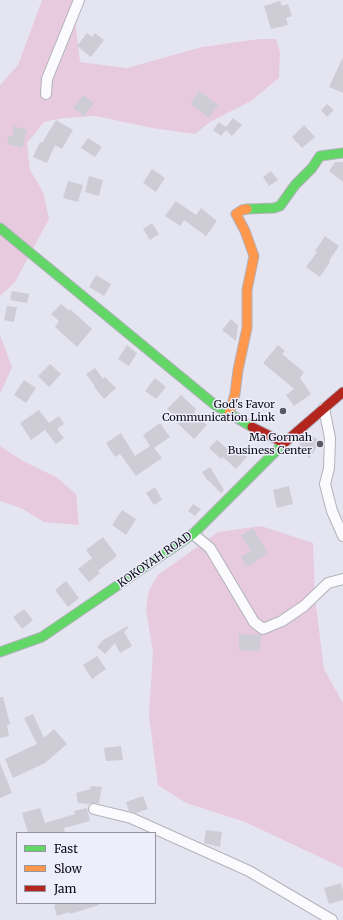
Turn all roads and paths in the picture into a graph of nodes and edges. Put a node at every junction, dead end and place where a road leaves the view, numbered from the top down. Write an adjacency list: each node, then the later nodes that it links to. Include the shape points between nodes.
1 (79, 0): 2 (street, via 47,79)
2 (46, 94)
3 (343, 153): 7 (street, via 320,156 280,206 242,210 236,214 254,256 247,290 247,328 236,394)
4 (0, 228): 7 (street)
5 (343, 392): 6 (street, KOKOYAH ROAD)
6 (324, 408): 8 (street, KOKOYAH ROAD); 10 (street, via 330,438 329,468 325,484)
7 (229, 414): 8 (street)
8 (284, 443): 9 (street, KOKOYAH ROAD)
9 (193, 534): 11 (street, via 210,548 254,622 263,629 282,621 304,606 328,583); 12 (street, KOKOYAH ROAD, via 42,637)
10 (343, 536)
11 (343, 579)
12 (0, 652)
13 (94, 809): 14 (street, via 131,818 249,871)
14 (332, 920)

